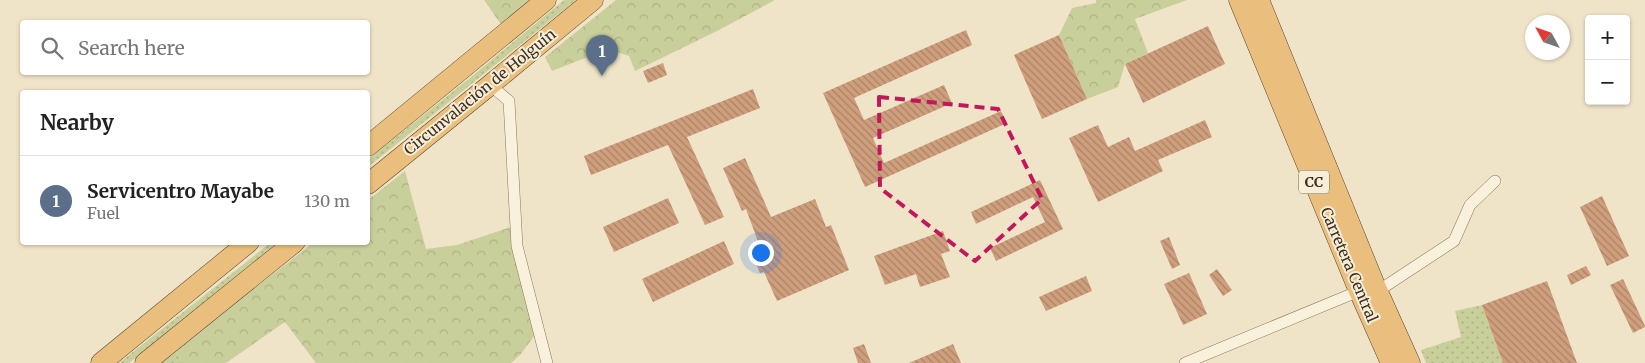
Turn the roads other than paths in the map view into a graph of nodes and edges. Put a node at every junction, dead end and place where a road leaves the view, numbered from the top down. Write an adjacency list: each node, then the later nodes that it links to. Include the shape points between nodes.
1 (546, 0): 8 (highway, Circunvalación de Holguín)
2 (592, 0): 7 (highway, Circunvalación de Holguín)
3 (1229, 0): 6 (highway)
4 (1239, 0): 6 (highway, Carretera Central / CC)
5 (1259, 0): 13 (highway, Carretera Central / CC)
6 (1254, 35): 13 (highway, Carretera Central / CC)
7 (490, 85): 10 (highway, Circunvalación de Holguín); 16 (street, via 508,101 517,246)
8 (370, 144)
9 (1495, 181): 13 (street, via 1470,205 1454,241)
10 (370, 182)
11 (245, 245): 14 (highway)
12 (291, 245): 15 (highway)
13 (1371, 288): 17 (street); 18 (highway, Carretera Central / CC); 19 (highway, Carretera Central / CC)
14 (101, 363)
15 (145, 363)
16 (547, 363)
17 (1185, 363)
18 (1391, 363)
19 (1410, 363)

